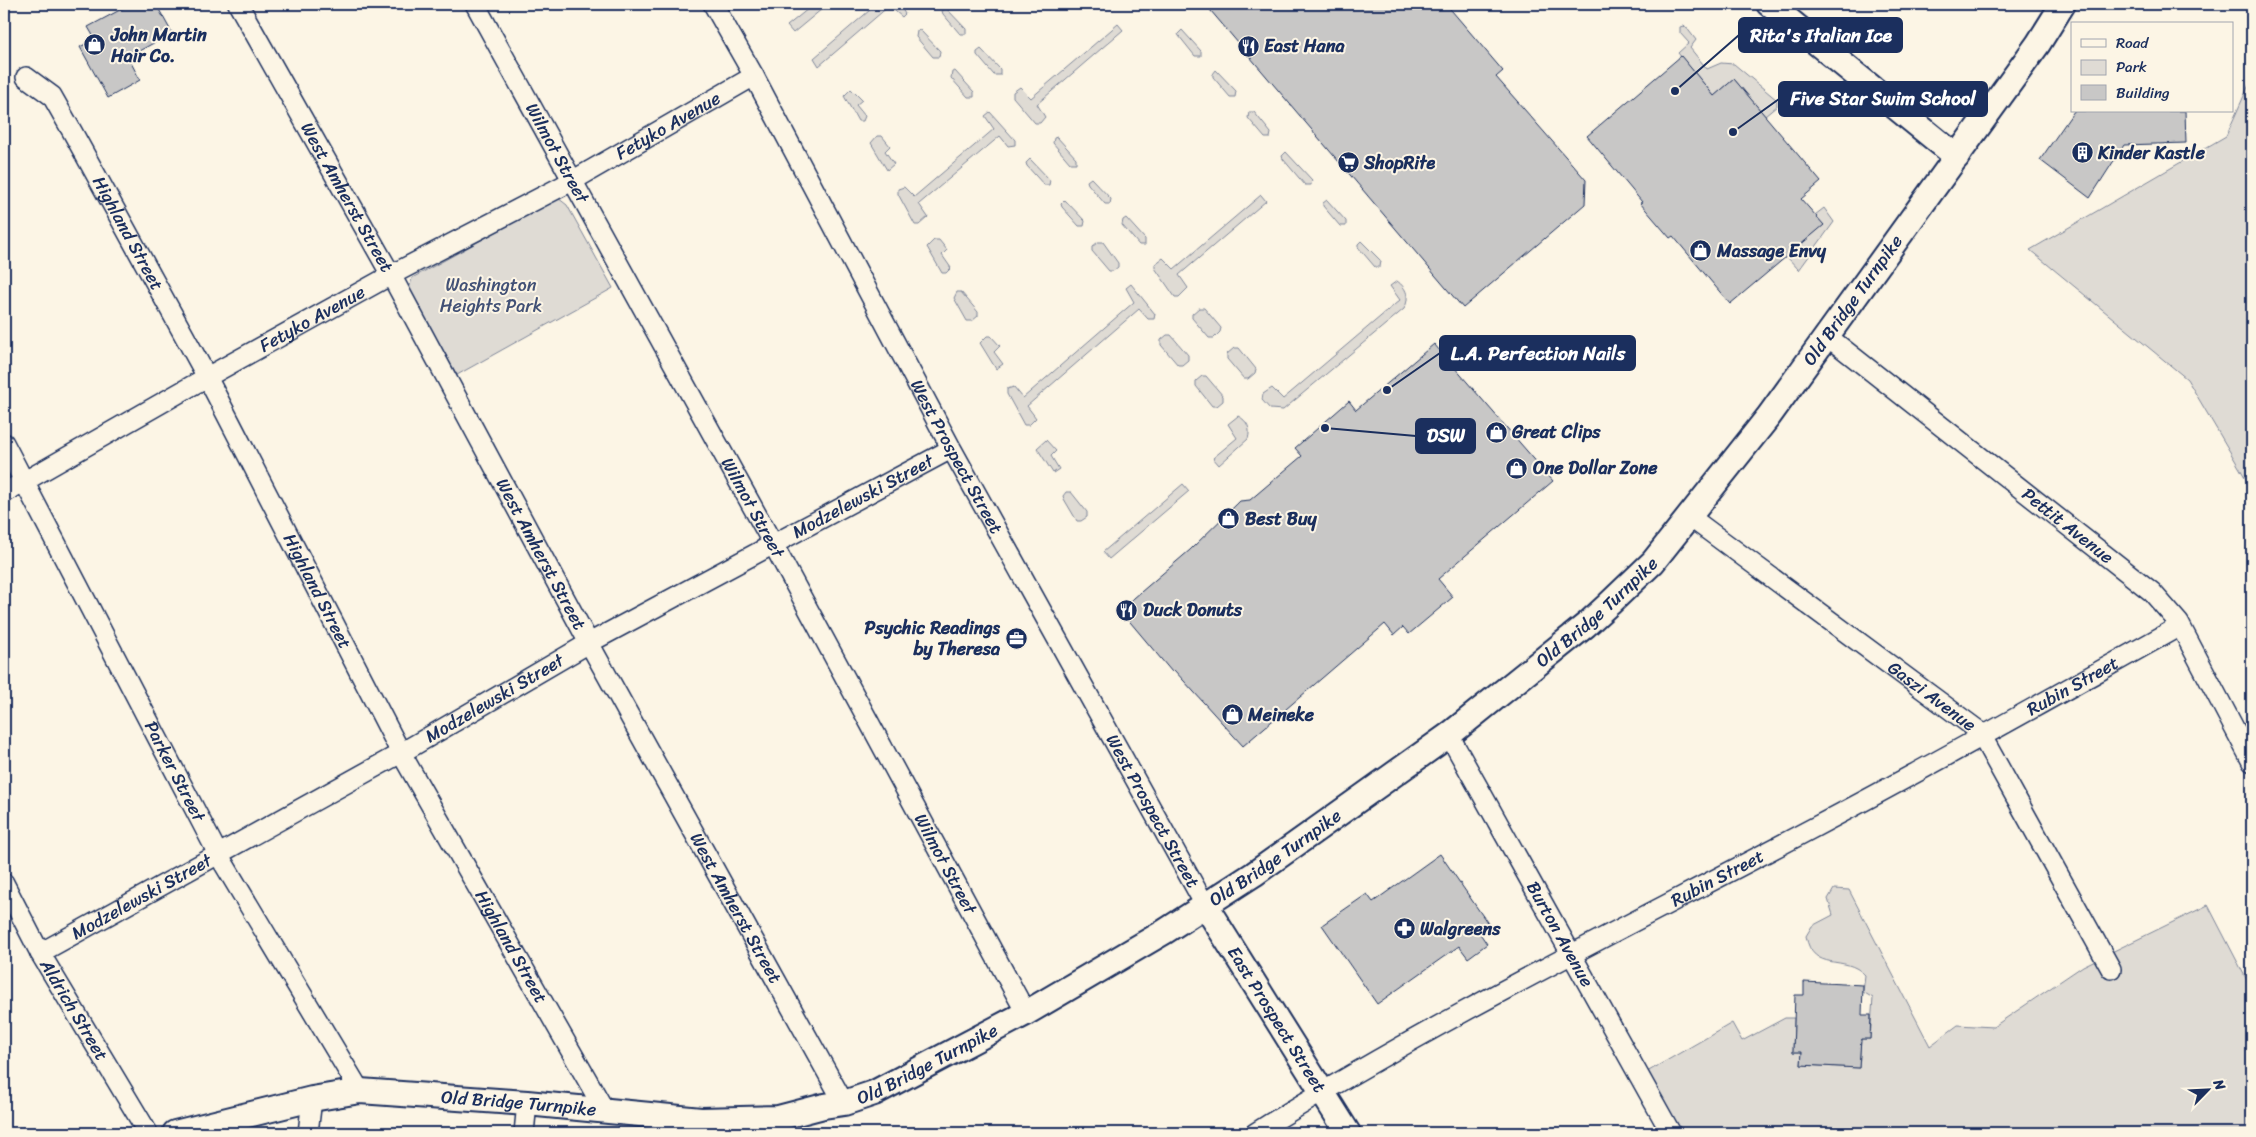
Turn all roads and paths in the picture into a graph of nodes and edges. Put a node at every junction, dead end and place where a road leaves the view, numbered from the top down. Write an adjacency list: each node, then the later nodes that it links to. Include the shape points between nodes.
1 (238, 4): 10 (street, West Amherst Street)
2 (475, 4): 9 (street, Wilmot Street)
3 (713, 4): 6 (street, West Prospect Street)
4 (1769, 4): 8 (street)
5 (2063, 4): 8 (street, Old Bridge Turnpike)
6 (754, 76): 9 (street, Fetyko Avenue); 14 (street, West Prospect Street)
7 (26, 77): 12 (street, Highland Street, via 52,96)
8 (1958, 157): 11 (street, Old Bridge Turnpike)
9 (572, 180): 10 (street, Fetyko Avenue); 18 (street, Wilmot Street)
10 (391, 275): 12 (street, Fetyko Avenue); 20 (street, West Amherst Street)
11 (1828, 336): 17 (street, Old Bridge Turnpike); 19 (street, Pettit Avenue, via 2152,592)
12 (207, 376): 15 (street, Fetyko Avenue); 23 (street, Highland Street)
13 (4, 443): 15 (street, Parker Street)
14 (951, 449): 18 (street, Modzelewski Street); 27 (street, West Prospect Street)
15 (25, 482): 16 (street, Fetyko Avenue); 25 (street, Parker Street)
16 (4, 493)
17 (1690, 517): 21 (street, Old Bridge Turnpike, via 1653,562 1586,625); 22 (street, Gaszi Avenue, via 1971,725)
18 (772, 544): 20 (street, Modzelewski Street); 31 (street, Wilmot Street)
19 (2180, 626): 22 (street, Rubin Street); 24 (street, Pettit Avenue)
20 (589, 643): 23 (street, Modzelewski Street); 36 (street, West Amherst Street)
21 (1449, 735): 27 (street, Old Bridge Turnpike, via 1254,874); 29 (street, Burton Avenue)
22 (1982, 737): 29 (street, Rubin Street); 30 (street, Gaszi Avenue)
23 (400, 753): 25 (street, Modzelewski Street); 37 (street, Highland Street)
24 (2252, 762)
25 (218, 854): 28 (street, Modzelewski Street); 32 (street, Parker Street)
26 (4, 883): 28 (street, Aldrich Street)
27 (1205, 905): 31 (street, Old Bridge Turnpike); 33 (street, East Prospect Street)
28 (40, 953): 39 (street, Aldrich Street)
29 (1573, 954): 33 (street, Rubin Street); 45 (street, Burton Avenue)
30 (2111, 969)
31 (1026, 1013): 36 (street, Old Bridge Turnpike, via 874,1093)
32 (360, 1091): 34 (street, Old Bridge Turnpike); 35 (street, Old Bridge Turnpike)
33 (1322, 1091): 43 (street, Rubin Street); 44 (street, East Prospect Street)
34 (312, 1099): 40 (street, Old Bridge Turnpike); 41 (street)
35 (527, 1103): 37 (street, Old Bridge Turnpike); 42 (street)
36 (844, 1103): 38 (street, Old Bridge Turnpike)
37 (605, 1111): 38 (street, Old Bridge Turnpike)
38 (735, 1126)
39 (148, 1133)
40 (175, 1133)
41 (308, 1133)
42 (524, 1133)
43 (1254, 1133)
44 (1348, 1133)
45 (1671, 1133)

